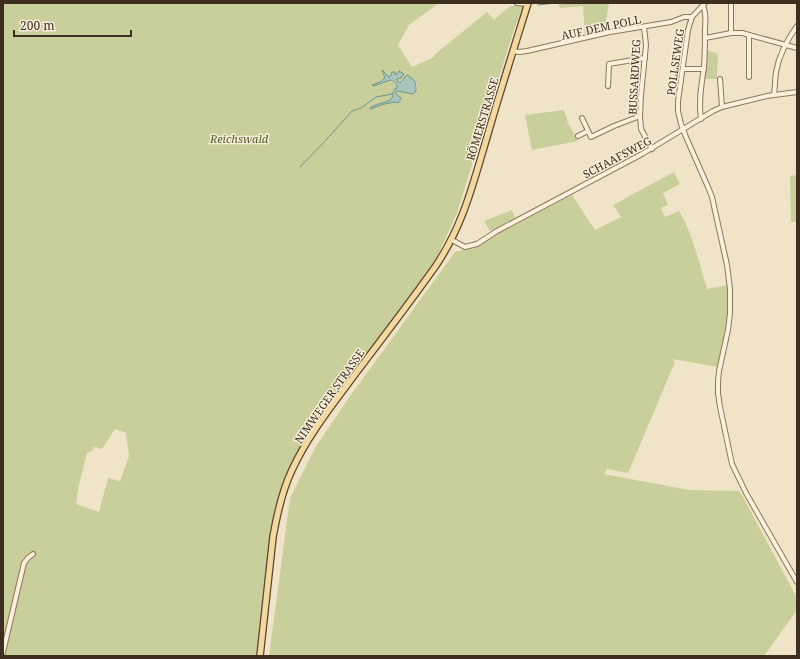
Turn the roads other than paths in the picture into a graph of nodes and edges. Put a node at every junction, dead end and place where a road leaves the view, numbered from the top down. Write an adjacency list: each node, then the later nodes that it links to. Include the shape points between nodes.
1 (517, 3): 3 (street)
2 (731, 3): 8 (street)
3 (528, 4): 13 (main road, RÖMERSTRASSE)
4 (704, 5): 5 (street, POLLSEWEG); 10 (street)
5 (692, 17): 7 (street, AUF DEM POLL); 15 (street, POLLSEWEG)
6 (797, 26): 11 (street)
7 (644, 27): 13 (street, AUF DEM POLL, via 526,51); 14 (street, BUSSARDWEG)
8 (731, 33): 9 (street); 10 (street)
9 (749, 36): 11 (street); 17 (street)
10 (705, 38): 16 (street)
11 (785, 45): 12 (street); 21 (street, via 776,73)
12 (797, 48)
13 (512, 51): 30 (main road, RÖMERSTRASSE, via 467,203)
14 (644, 58): 19 (street, via 610,64); 23 (street, BUSSARDWEG)
15 (683, 69): 16 (street); 26 (street, POLLSEWEG, via 678,110)
16 (704, 69): 25 (street)
17 (749, 77)
18 (720, 79): 22 (street)
19 (608, 86)
20 (797, 92): 21 (street, SCHAAFSWEG)
21 (774, 95): 22 (street, SCHAAFSWEG)
22 (722, 107): 25 (street, SCHAAFSWEG)
23 (640, 116): 27 (street, via 591,137); 29 (street, BUSSARDWEG, via 641,128)
24 (582, 118): 27 (street)
25 (700, 119): 26 (street, SCHAAFSWEG)
26 (683, 129): 29 (street, SCHAAFSWEG); 32 (street, POLLSEWEG, via 708,187 727,265 730,313 719,371 718,393 732,464)
27 (588, 131): 28 (street)
28 (578, 136)
29 (652, 148): 30 (street, SCHAAFSWEG, via 477,244 465,247)
30 (452, 240): 34 (main road, NIMWEGER STRASSE, via 435,267 330,408 310,437 292,471 283,495 273,537)
31 (33, 554): 33 (street, via 24,564)
32 (797, 582)
33 (3, 652)
34 (260, 656)

